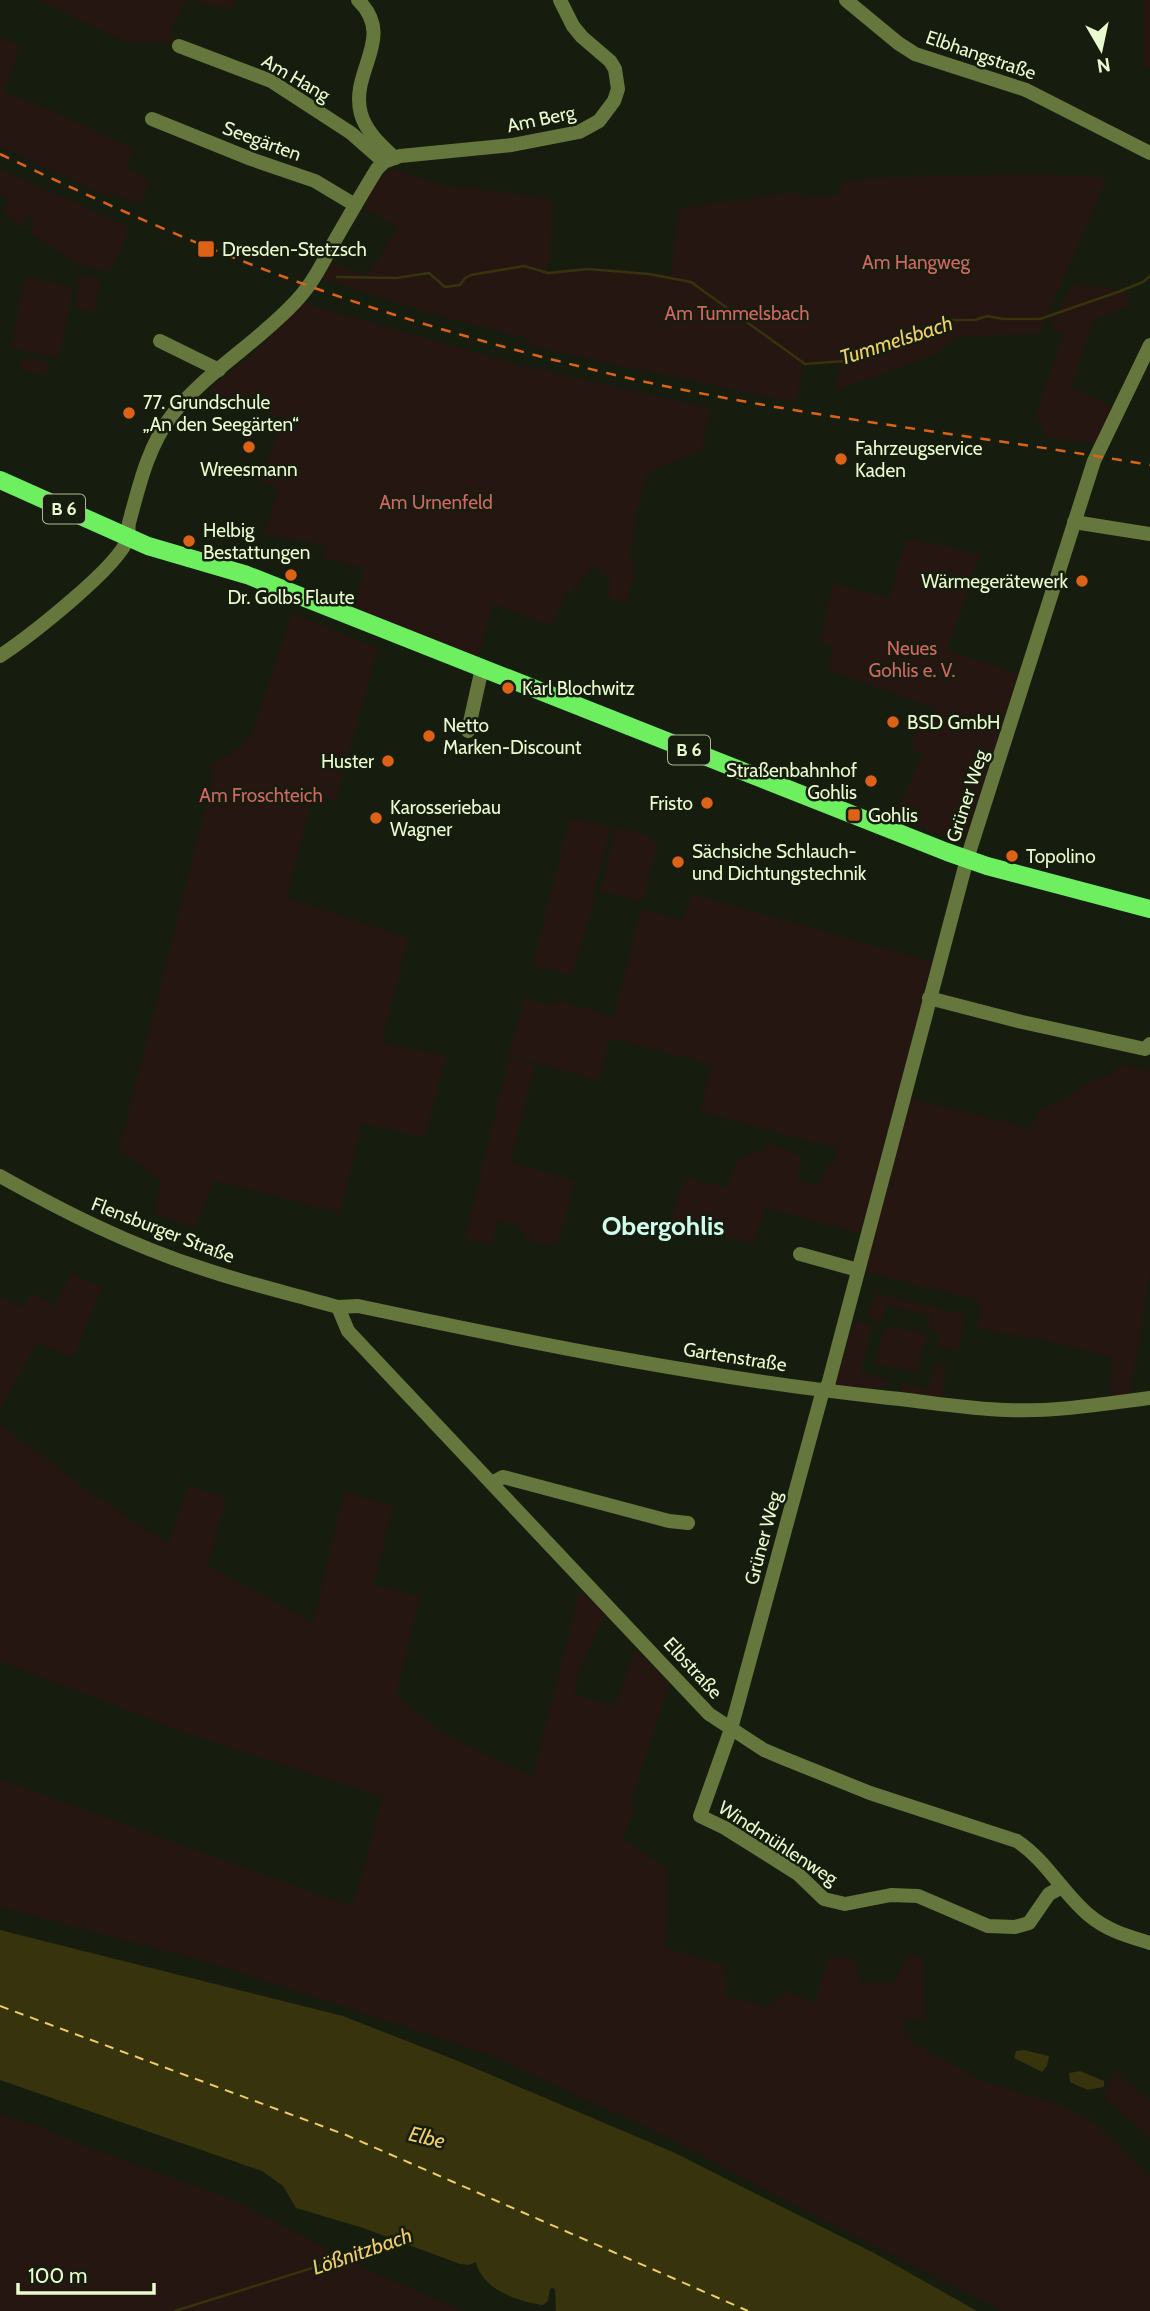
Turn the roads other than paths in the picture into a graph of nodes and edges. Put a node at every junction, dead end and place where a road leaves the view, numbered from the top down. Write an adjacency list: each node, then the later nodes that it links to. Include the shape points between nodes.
1 (358, 0): 7 (street, via 374,25 374,44 361,78 361,113)
2 (560, 0): 7 (street, Am Berg, via 573,26 615,69 618,89 599,121 579,132 552,138)
3 (846, 0): 6 (street, Elbhangstraße, via 915,54 1026,90)
4 (179, 46): 7 (street, Am Hang, via 271,82)
5 (152, 119): 8 (street, Seegärten, via 315,181)
6 (1150, 153)
7 (390, 160): 8 (street, via 377,169)
8 (355, 205): 11 (street, via 298,299)
9 (160, 341): 11 (street)
10 (1150, 345): 13 (street, Grüner Weg, via 1094,461)
11 (219, 370): 15 (street, via 183,403 153,447)
12 (0, 480): 15 (main road, B 6)
13 (1074, 522): 14 (street); 19 (street, Grüner Weg)
14 (1150, 534)
15 (128, 537): 16 (street, via 116,559); 17 (main road, B 6, via 247,575)
16 (0, 656)
17 (482, 668): 18 (street); 19 (main road, B 6)
18 (468, 731)
19 (967, 859): 20 (main road, B 6); 21 (street, Grüner Weg)
20 (1150, 909)
21 (929, 998): 22 (street, via 1145,1049); 25 (street, Grüner Weg)
22 (1150, 1044)
23 (0, 1176): 26 (street, Flensburger Straße, via 146,1248)
24 (800, 1254): 25 (street)
25 (858, 1270): 28 (street, Grüner Weg)
26 (319, 1302): 27 (street, Gartenstraße)
27 (338, 1307): 28 (street, Gartenstraße, via 359,1306 612,1358); 30 (street, Elbstraße, via 348,1331)
28 (823, 1390): 29 (street, Gartenstraße, via 1008,1410); 32 (street, Grüner Weg)
29 (1150, 1398)
30 (492, 1483): 31 (street, via 503,1477); 32 (street, Elbstraße, via 709,1714)
31 (688, 1523)
32 (731, 1729): 33 (street, Grüner Weg); 34 (street, Elbstraße, via 764,1750 870,1793 1017,1841 1033,1852)
33 (700, 1816): 34 (street, Windmühlenweg, via 798,1874 824,1899 845,1904 891,1895 918,1896 988,1926 1015,1927 1028,1923 1049,1894)
34 (1062, 1887): 35 (street, Elbstraße, via 1089,1916 1113,1931)
35 (1150, 1943)

